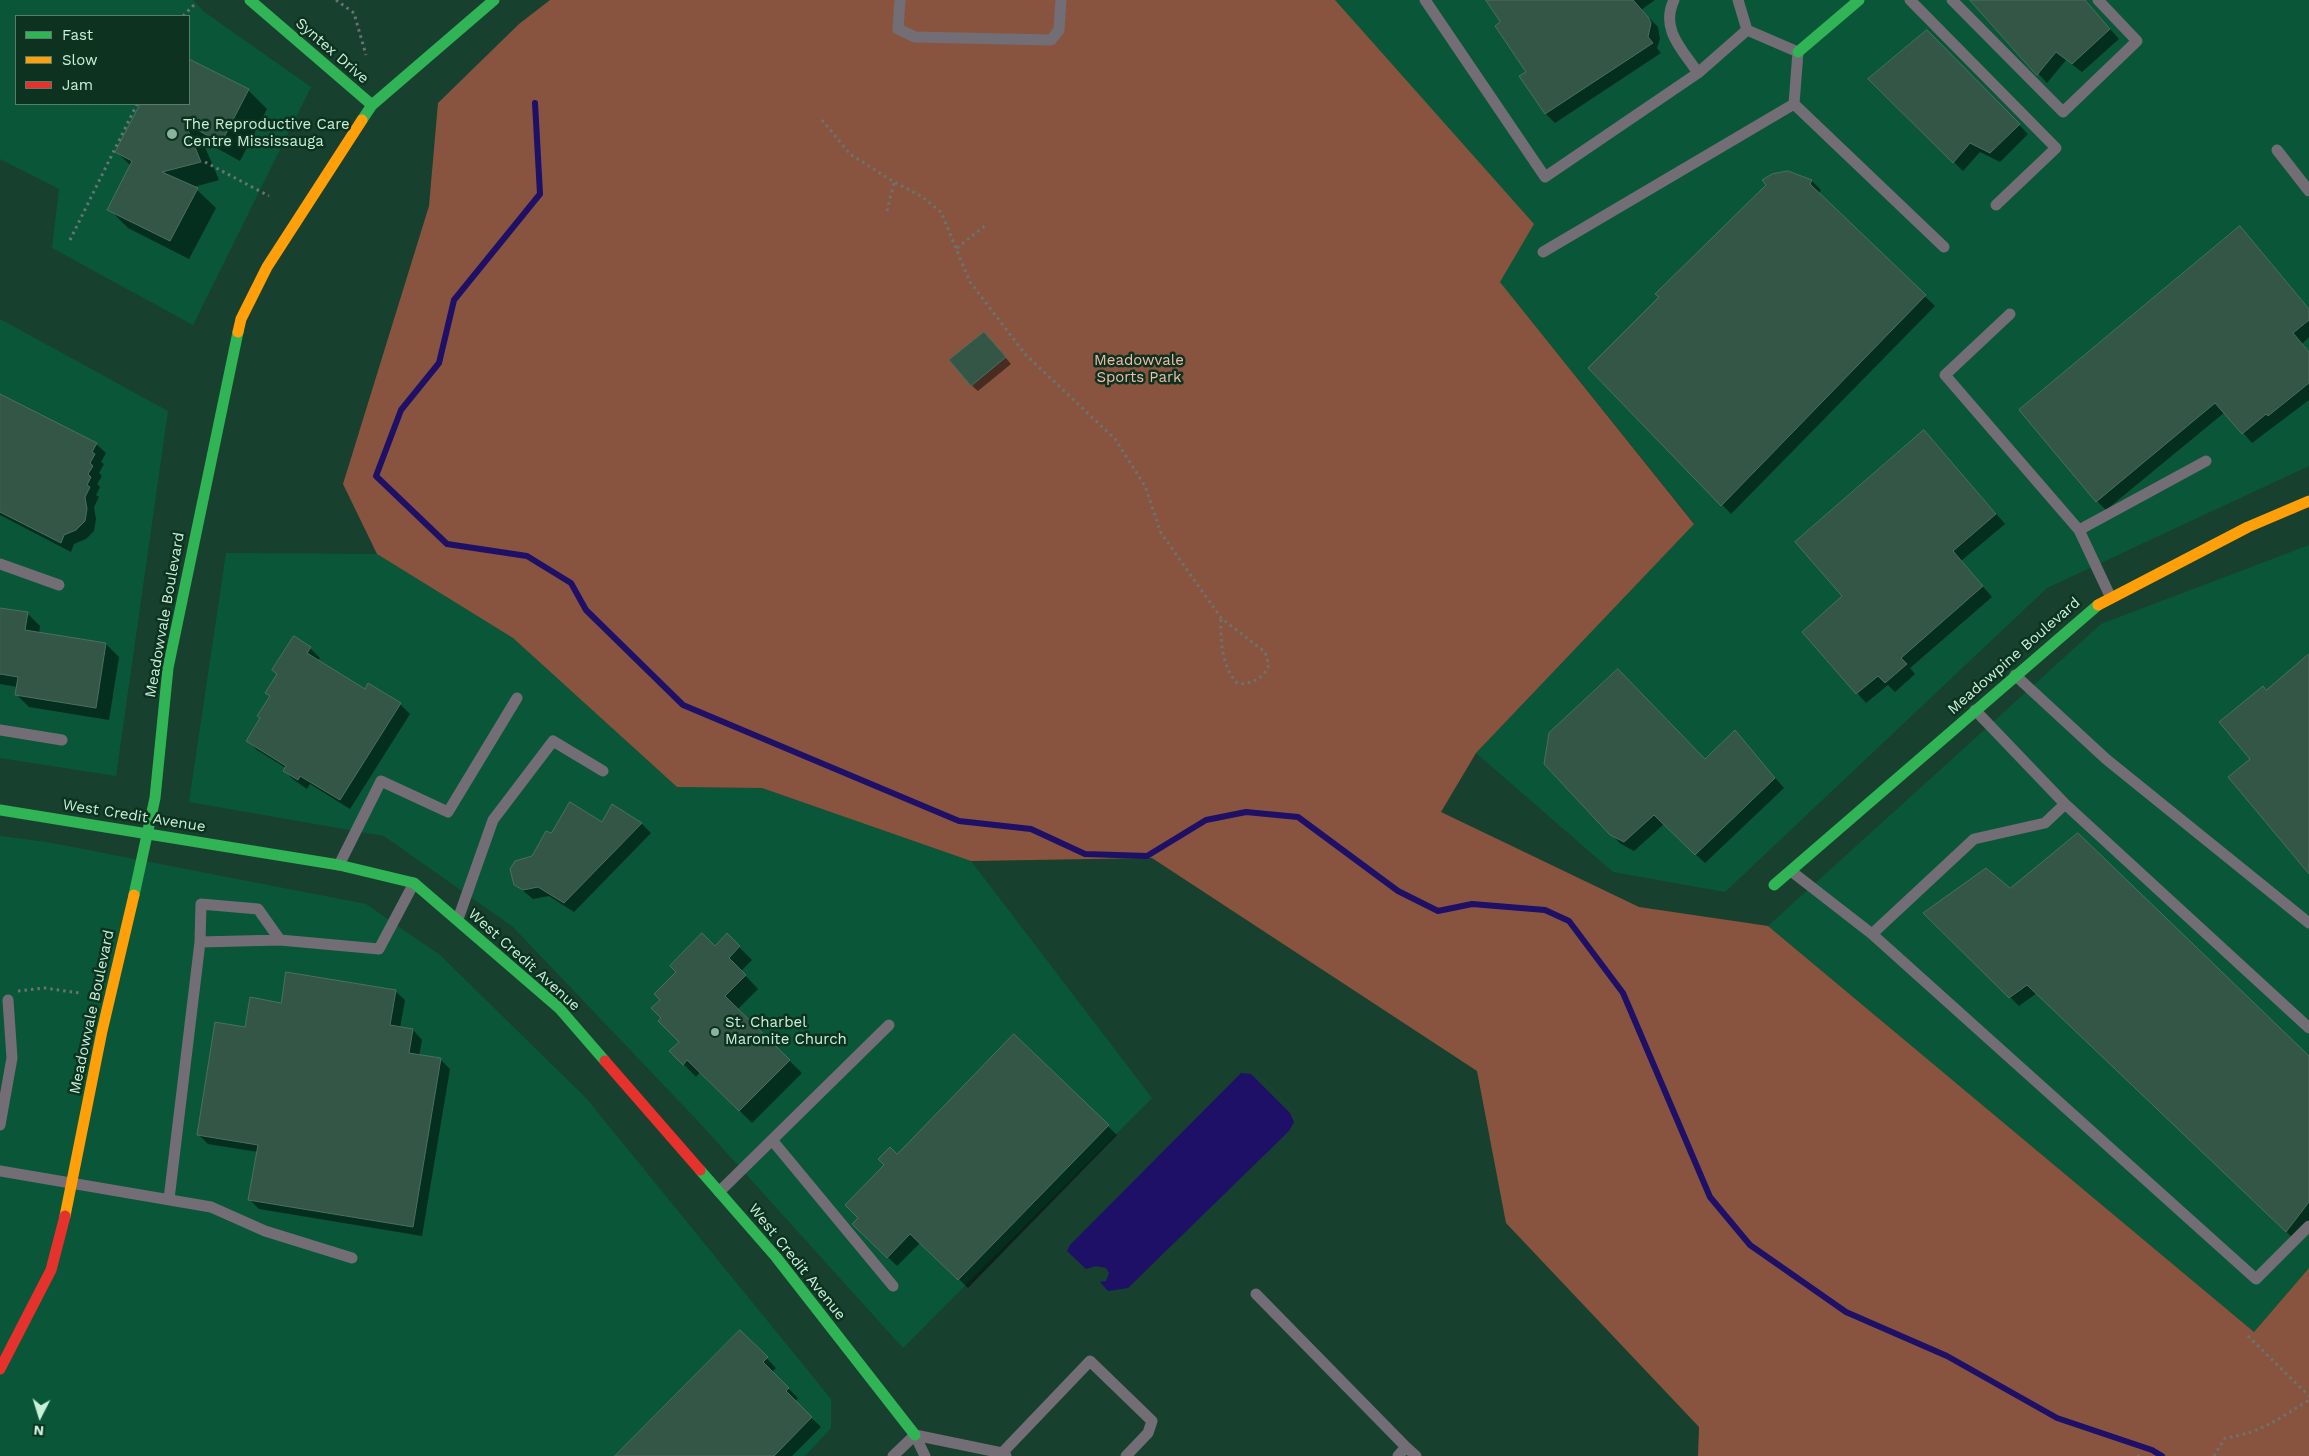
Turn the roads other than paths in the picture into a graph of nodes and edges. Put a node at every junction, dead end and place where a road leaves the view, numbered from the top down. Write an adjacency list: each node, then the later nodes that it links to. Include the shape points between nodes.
1 (250, 0): 16 (street, Syntex Drive)
2 (494, 0): 16 (street, Meadowvale Boulevard)
3 (900, 0): 4 (lane, via 898,29 915,37 1004,41 1051,40 1059,30)
4 (1061, 0)
5 (1425, 0): 14 (lane, via 1546,177)
6 (1674, 0): 14 (lane, via 1668,12 1670,30)
7 (1738, 0): 12 (lane)
8 (1859, 0): 13 (street)
9 (1910, 0): 19 (lane, via 2056,148)
10 (1952, 0): 11 (lane, via 2063,112 2137,41)
11 (2098, 0)
12 (1747, 30): 13 (lane); 14 (lane)
13 (1798, 52): 15 (lane)
14 (1698, 73)
15 (1794, 104): 20 (lane); 21 (lane)
16 (372, 106): 37 (street, Meadowvale Boulevard, via 266,267 241,319 168,668 155,798)
17 (2277, 150): 18 (lane)
18 (2309, 191)
19 (1996, 205)
20 (1944, 247)
21 (1543, 252)
22 (2010, 314): 25 (lane, via 1945,375)
23 (2206, 461): 25 (lane)
24 (2309, 501): 28 (street, Meadowpine Boulevard, via 2248,527)
25 (2079, 530): 28 (lane)
26 (0, 564): 27 (lane)
27 (58, 585)
28 (2111, 598): 29 (street, Meadowpine Boulevard, via 2091,608)
29 (2015, 675): 31 (street, Meadowpine Boulevard); 43 (lane, via 2106,759)
30 (517, 698): 38 (lane, via 448,812 381,781)
31 (1975, 710): 35 (lane); 39 (street, Meadowpine Boulevard)
32 (0, 730): 33 (lane)
33 (62, 740)
34 (603, 771): 42 (lane, via 553,741 493,820)
35 (2065, 804): 44 (lane, via 2045,823 1974,838); 49 (lane)
36 (0, 810): 37 (street, West Credit Avenue)
37 (148, 833): 38 (street, West Credit Avenue); 53 (street, Meadowvale Boulevard, via 102,1031)
38 (339, 865): 40 (street, West Credit Avenue)
39 (1790, 870): 41 (street, Meadowpine Boulevard); 44 (lane)
40 (414, 883): 42 (street, West Credit Avenue); 45 (lane, via 379,949)
41 (1774, 885)
42 (457, 921): 54 (street, West Credit Avenue, via 559,1008)
43 (2309, 923)
44 (1872, 934): 56 (lane, via 2256,1279)
45 (280, 940): 46 (lane); 46 (lane, via 258,909 201,904)
46 (200, 942): 55 (lane)
47 (8, 1000): 50 (lane, via 12,1058)
48 (889, 1025): 51 (lane)
49 (2309, 1028)
50 (0, 1124)
51 (772, 1140): 54 (lane); 58 (lane)
52 (0, 1171): 53 (lane)
53 (74, 1184): 55 (lane); 60 (street, Meadowvale Boulevard, via 51,1270)
54 (719, 1192): 61 (street, West Credit Avenue, via 776,1257)
55 (169, 1199): 57 (lane, via 210,1208 266,1231)
56 (2309, 1226)
57 (352, 1258)
58 (894, 1286)
59 (1256, 1294): 62 (lane)
60 (0, 1369)
61 (915, 1434): 63 (lane); 64 (lane); 65 (lane)
62 (1406, 1447): 67 (lane); 68 (lane)
63 (1004, 1454): 66 (lane, via 1090,1361 1152,1421 1148,1433)
64 (894, 1456)
65 (925, 1456)
66 (1126, 1456)
67 (1398, 1456)
68 (1416, 1456)

